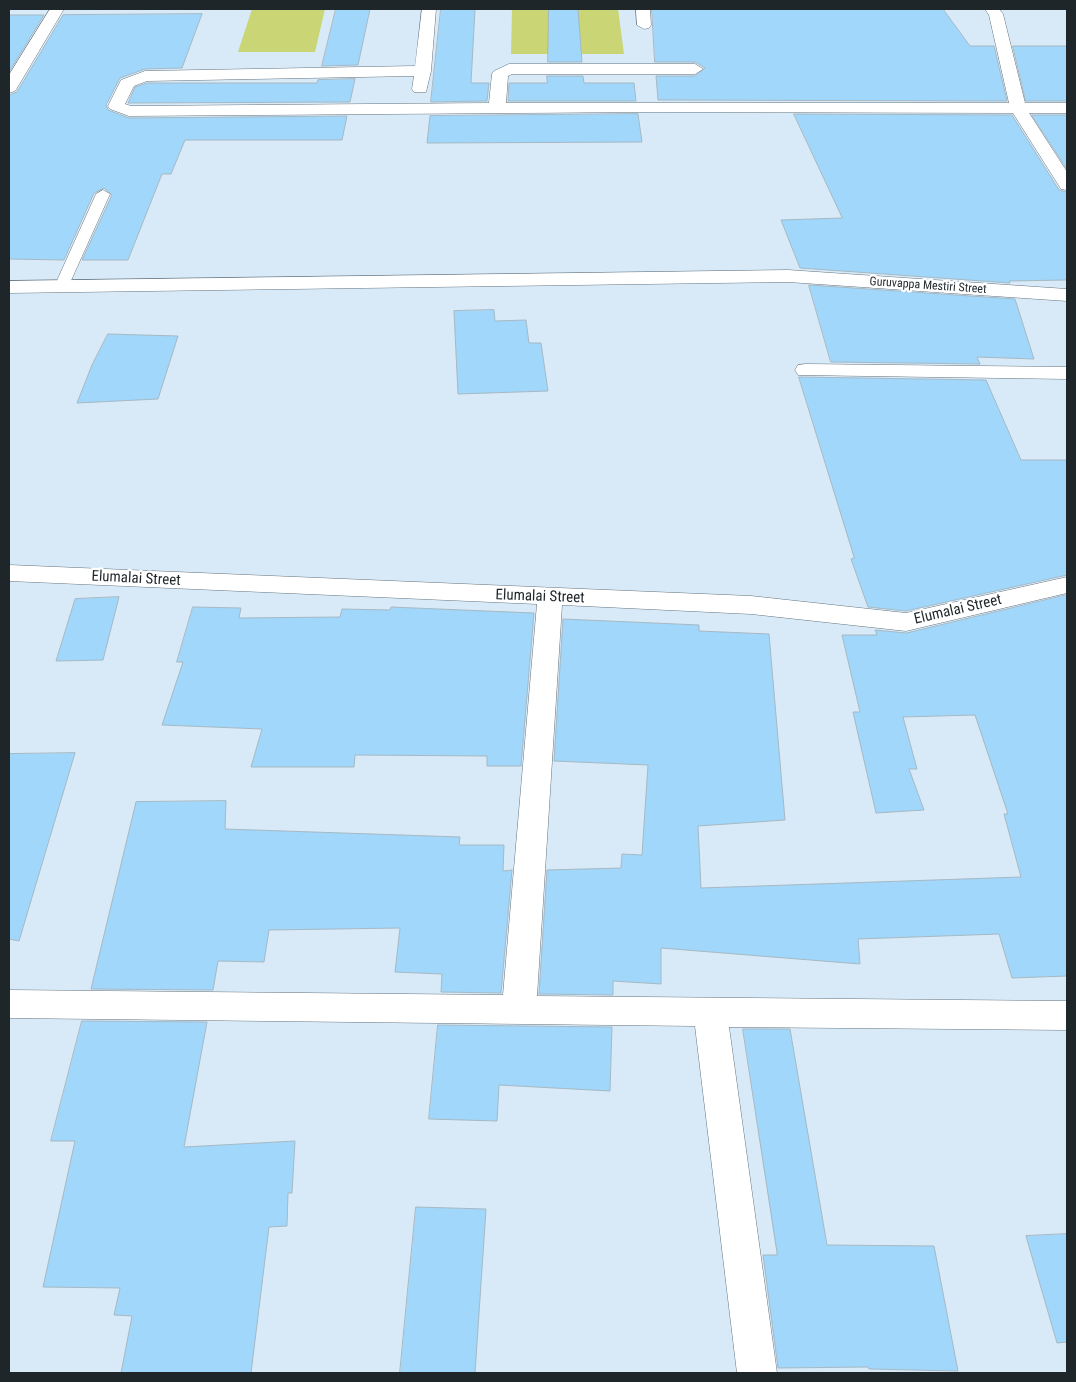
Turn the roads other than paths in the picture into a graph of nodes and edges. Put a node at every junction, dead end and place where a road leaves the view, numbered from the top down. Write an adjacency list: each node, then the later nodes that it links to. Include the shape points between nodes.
1 (57, 9): 8 (street)
2 (429, 9): 7 (street)
3 (642, 9): 5 (street)
4 (992, 9): 10 (street, via 996,14)
5 (644, 25)
6 (696, 69): 9 (street, via 509,70 500,74)
7 (423, 72): 12 (street); 12 (street, via 145,76 127,83 116,106 129,111)
8 (9, 88)
9 (497, 108): 10 (street); 12 (street)
10 (1018, 108): 11 (street); 13 (street)
11 (1067, 108)
12 (417, 109)
13 (1067, 185)
14 (103, 194): 15 (lane)
15 (62, 285): 16 (street, Guruvappa Mestiri Street); 17 (street, Guruvappa Mestiri Street, via 788,276)
16 (9, 287)
17 (1067, 295)
18 (806, 370): 19 (street)
19 (1067, 373)
20 (9, 573): 22 (street, Elumalai Street)
21 (1067, 585): 22 (street, Elumalai Street, via 906,622 751,605)
22 (550, 598): 24 (street)
23 (9, 1004): 24 (street)
24 (519, 1009): 25 (street)
25 (710, 1012): 26 (street); 27 (street)
26 (1067, 1016)
27 (757, 1373)

